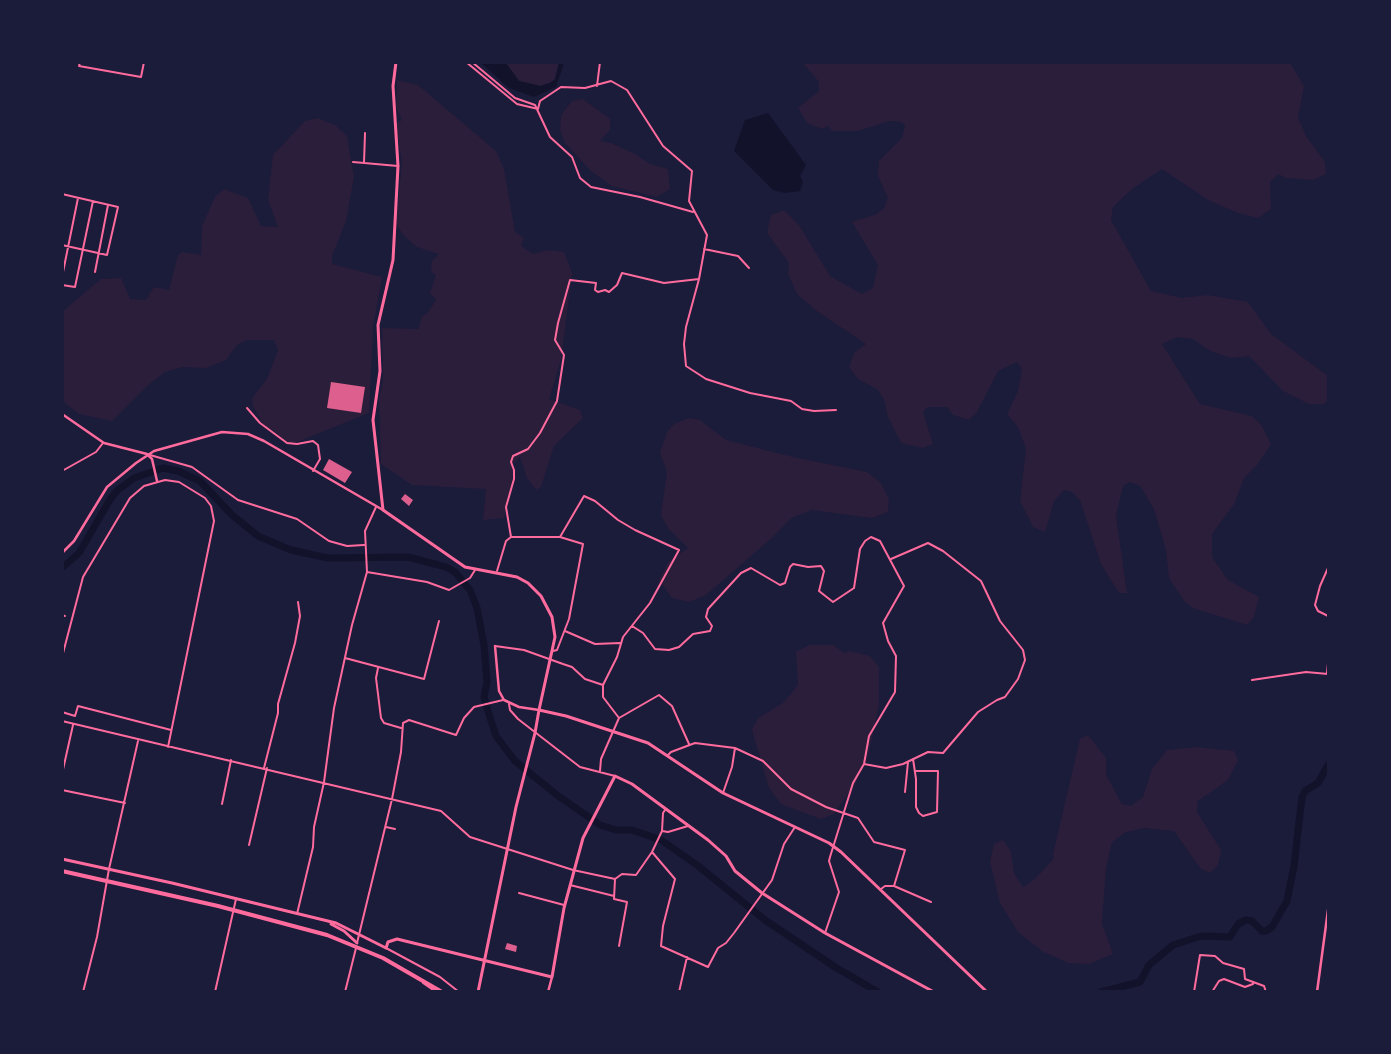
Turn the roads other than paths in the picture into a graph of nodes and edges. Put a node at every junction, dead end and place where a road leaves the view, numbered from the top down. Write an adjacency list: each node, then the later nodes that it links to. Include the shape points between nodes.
1 (80, 62): 2 (street, via 80,66 141,77)
2 (144, 62)
3 (396, 62): 12 (main road, via 393,108)
4 (466, 62): 8 (street, via 517,104)
5 (472, 62): 8 (street, via 515,98)
6 (600, 62): 7 (street)
7 (597, 86): 8 (street, via 561,87 540,101); 17 (street, via 611,82 627,90 663,146 692,171 689,192)
8 (538, 109): 17 (street, via 550,137 572,157 580,178 591,187 640,196)
9 (365, 133): 11 (street)
10 (353, 162): 11 (street)
11 (364, 163): 12 (street)
12 (398, 166): 37 (main road, via 393,260 378,325 380,370 374,420)
13 (62, 194): 14 (street)
14 (78, 198): 15 (street); 19 (street)
15 (93, 201): 16 (street); 20 (street)
16 (108, 205): 22 (street); 22 (street, via 118,208 106,255)
17 (693, 212): 21 (street, via 707,235)
18 (62, 246): 19 (street)
19 (68, 246): 20 (street); 25 (street)
20 (83, 249): 22 (street); 27 (street, via 75,287)
21 (704, 249): 23 (street, via 738,256); 26 (street)
22 (98, 253): 24 (street)
23 (749, 268)
24 (95, 272)
25 (62, 277)
26 (699, 279): 29 (street, via 686,327 686,366 706,379 790,401 802,409); 39 (street, via 664,283 622,273 609,292 598,292 596,283 570,280 555,340 564,355 557,401 540,433 528,448 513,456 511,462 514,479 506,507)
27 (62, 285)
28 (247, 408): 33 (street, via 260,423 287,443 314,441 318,444 320,459)
29 (836, 410)
30 (62, 414): 31 (street)
31 (104, 442): 32 (street); 34 (street, via 96,452)
32 (147, 454): 33 (street, via 222,432 248,434); 35 (street, via 152,459); 40 (street, via 184,463 238,500 297,519 329,541); 41 (street, via 107,486 74,542)
33 (313, 471): 36 (street)
34 (62, 472)
35 (157, 480): 55 (street, via 144,486 126,502 83,577); 71 (street, via 179,482 205,498 211,506 214,521)
36 (376, 507): 37 (street); 40 (street, via 367,524)
37 (383, 510): 44 (main road, via 465,566)
38 (560, 536): 39 (street); 50 (street, via 584,496 635,530 678,550 657,592); 51 (street, via 583,544)
39 (511, 537): 45 (street, via 506,541)
40 (365, 546): 46 (street)
41 (62, 553)
42 (891, 559): 50 (street, via 880,541 868,538 860,549 854,588 833,602 818,591 824,570 821,566 793,564 785,583 780,585 756,569 745,570 708,609 706,617 712,626 710,632 693,634 684,644 673,649 655,649 643,633); 79 (street, via 928,544 943,551 981,581 996,614 1024,650 1025,657 1022,671 1005,697 978,712 943,754 928,752); 82 (street, via 904,586 883,623 896,656 895,692 872,729)
43 (1328, 568): 48 (street, via 1316,606 1318,611)
44 (476, 570): 45 (main road); 46 (street, via 470,578 449,590 427,582)
45 (497, 571): 54 (main road, via 522,579 541,596 554,625)
46 (367, 572): 56 (street)
47 (298, 602): 83 (street, via 300,616 295,643 282,686)
48 (1328, 616)
49 (439, 621): 59 (street, via 424,679)
50 (632, 626): 52 (street)
51 (565, 631): 52 (street, via 595,644); 54 (street, via 557,650)
52 (620, 643): 62 (street)
53 (495, 646): 57 (street, via 524,650); 63 (street, via 499,691)
54 (553, 651): 57 (main road)
55 (62, 658)
56 (345, 658): 59 (street); 88 (street)
57 (550, 660): 62 (street); 65 (main road)
58 (1328, 663): 60 (street)
59 (379, 667): 70 (street, via 376,678 380,718 384,723)
60 (1328, 674): 61 (street, via 1301,673)
61 (1252, 680)
62 (604, 686): 67 (street, via 603,697)
63 (504, 700): 64 (street); 70 (street, via 477,707 464,718 456,734 409,720)
64 (509, 704): 65 (street); 73 (street, via 518,719)
65 (539, 710): 72 (main road); 73 (main road)
66 (62, 712): 71 (street, via 76,716 78,706)
67 (619, 718): 72 (street); 75 (street, via 659,694 672,706)
68 (62, 722): 69 (street)
69 (74, 724): 74 (street); 86 (street)
70 (402, 728): 92 (street, via 402,752)
71 (171, 730): 76 (street)
72 (612, 730): 78 (main road, via 648,743); 84 (street)
73 (535, 733): 84 (street, via 580,767); 104 (main road)
74 (138, 740): 76 (street); 93 (street)
75 (690, 744): 77 (street); 78 (street)
76 (168, 747): 80 (street)
77 (735, 748): 91 (street); 96 (street, via 763,761 791,788)
78 (668, 755): 91 (main road)
79 (914, 759): 81 (street); 85 (street)
80 (231, 760): 83 (street); 94 (street)
81 (908, 762): 82 (street, via 886,768); 90 (street)
82 (864, 764): 96 (street, via 856,775)
83 (266, 768): 88 (street); 102 (street)
84 (600, 771): 87 (street)
85 (916, 771): 85 (street, via 916,807 924,816 936,812 938,771)
86 (62, 774)
87 (615, 776): 95 (main road, via 632,784); 108 (main road, via 589,824)
88 (324, 782): 92 (street); 121 (street)
89 (62, 790): 93 (street)
90 (905, 792)
91 (723, 793): 98 (main road)
92 (392, 799): 99 (street); 104 (street, via 441,810 470,837)
93 (125, 803): 107 (street)
94 (222, 804)
95 (665, 810): 97 (main road); 101 (street)
96 (844, 813): 103 (street); 112 (street, via 858,818 874,842 905,850)
97 (688, 826): 101 (street); 115 (main road, via 726,856 735,871)
98 (795, 826): 103 (main road); 115 (street, via 784,844 772,880)
99 (386, 827): 100 (street); 124 (street)
100 (396, 829)
101 (661, 832): 105 (street)
102 (250, 845)
103 (834, 846): 113 (main road); 123 (street, via 830,861 840,892)
104 (507, 850): 108 (street); 129 (main road)
105 (652, 852): 110 (street, via 636,875 622,874); 128 (street, via 675,880 661,946)
106 (62, 859): 107 (main road)
107 (109, 869): 117 (main road); 132 (street)
108 (573, 870): 110 (street); 111 (main road)
109 (62, 872): 136 (highway, via 209,904 327,936 383,958)
110 (615, 879): 116 (street)
111 (569, 885): 116 (street); 119 (main road)
112 (894, 886): 113 (street); 118 (street)
113 (880, 890): 142 (main road)
114 (519, 893): 119 (street)
115 (762, 893): 123 (main road); 128 (street, via 726,944 718,948 708,967)
116 (614, 896): 126 (street, via 614,899 627,902)
117 (236, 899): 121 (main road); 133 (street)
118 (931, 902)
119 (564, 905): 130 (main road)
120 (1328, 910): 146 (street)
121 (297, 914): 122 (main road)
122 (321, 920): 124 (main road, via 339,924); 125 (main road, via 339,927)
123 (825, 933): 141 (main road)
124 (359, 936): 125 (street); 127 (main road)
125 (357, 943): 134 (street); 135 (street)
126 (619, 946)
127 (386, 948): 129 (main road, via 388,942 397,939); 137 (street, via 440,977)
128 (686, 957): 140 (street)
129 (485, 960): 130 (main road); 138 (main road)
130 (552, 977): 139 (street)
131 (1254, 983): 143 (street, via 1245,979 1244,969 1223,963 1215,956 1200,955); 144 (street, via 1245,988 1224,979); 145 (street, via 1264,986)
132 (83, 992)
133 (215, 992)
134 (345, 992)
135 (436, 992)
136 (442, 992)
137 (459, 992)
138 (478, 992)
139 (548, 992)
140 (679, 992)
141 (934, 992)
142 (987, 992)
143 (1194, 992)
144 (1212, 992)
145 (1266, 992)
146 (1317, 992)

